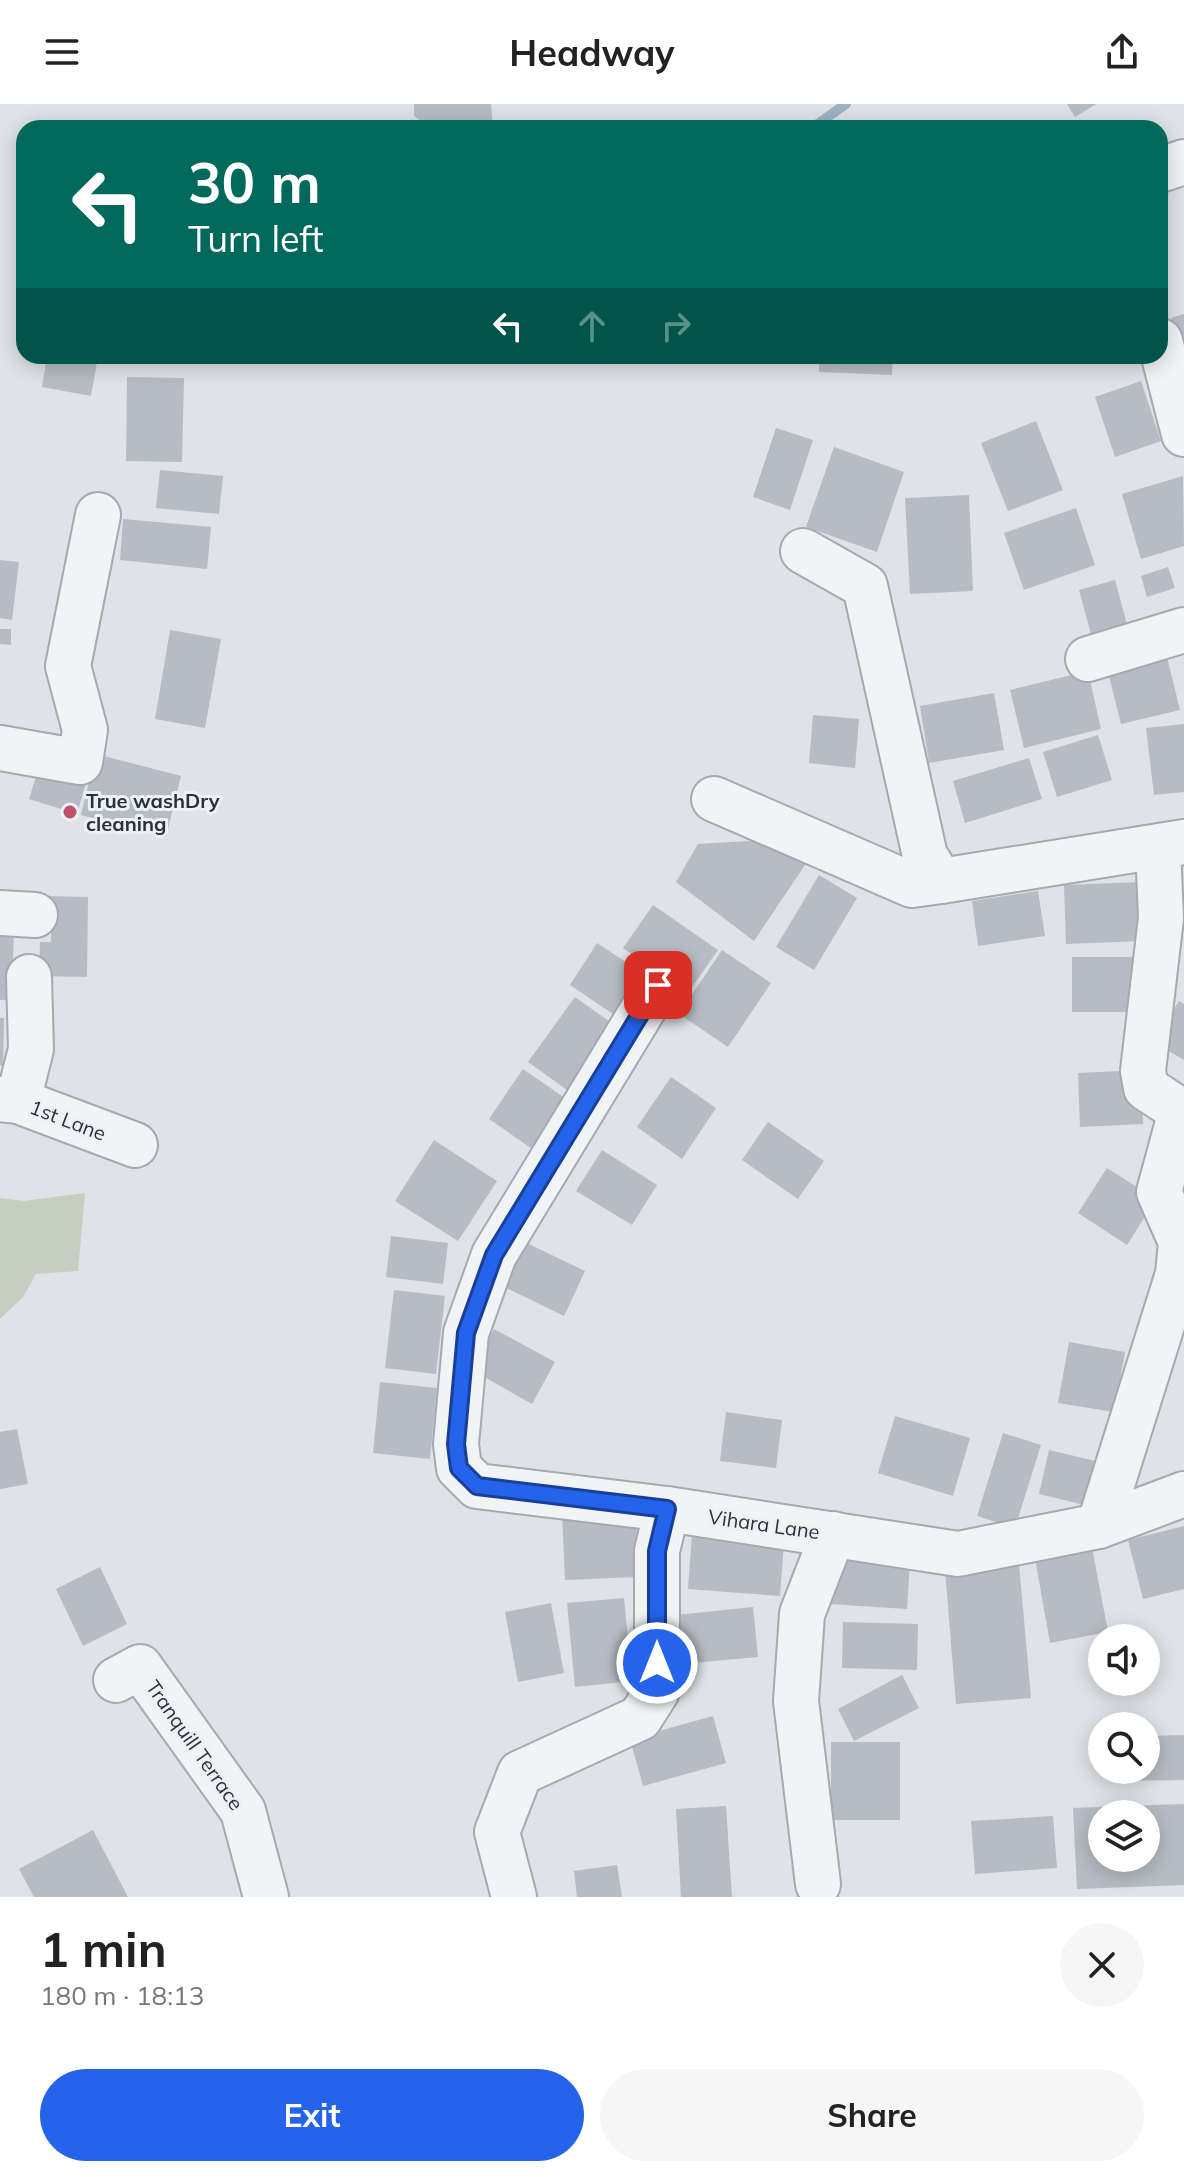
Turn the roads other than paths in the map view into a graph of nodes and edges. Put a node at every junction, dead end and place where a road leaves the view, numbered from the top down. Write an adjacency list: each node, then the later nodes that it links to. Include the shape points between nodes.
1 (1166, 364): 2 (street)
2 (1184, 434)
3 (98, 515): 7 (street, via 68,666 85,730 80,762)
4 (803, 551): 10 (street, via 865,586 925,856)
5 (1184, 630): 6 (street)
6 (1088, 659)
7 (0, 748)
8 (714, 799): 10 (street, via 912,885)
9 (1171, 844): 10 (street); 17 (street, via 1143,1071 1146,1088 1181,1111 1159,1192 1181,1242 1178,1274)
10 (941, 881)
11 (29, 977): 13 (street, via 31,1049)
12 (658, 985): 16 (street, Vihara Lane, via 494,1255 466,1333 456,1444 459,1468 477,1486)
13 (9, 1100): 14 (street, 1st Lane)
14 (135, 1145)
15 (1184, 1494): 17 (street, Vihara Lane)
16 (667, 1509): 18 (street, Vihara Lane); 22 (street, via 657,1551 657,1691 640,1718 520,1773 497,1832)
17 (1099, 1526): 18 (street, Vihara Lane, via 958,1554)
18 (833, 1534): 20 (street, via 802,1614 796,1701)
19 (116, 1680): 21 (street, Tranquill Terrace, via 140,1667 243,1811)
20 (818, 1884)
21 (266, 1897)
22 (514, 1897)

